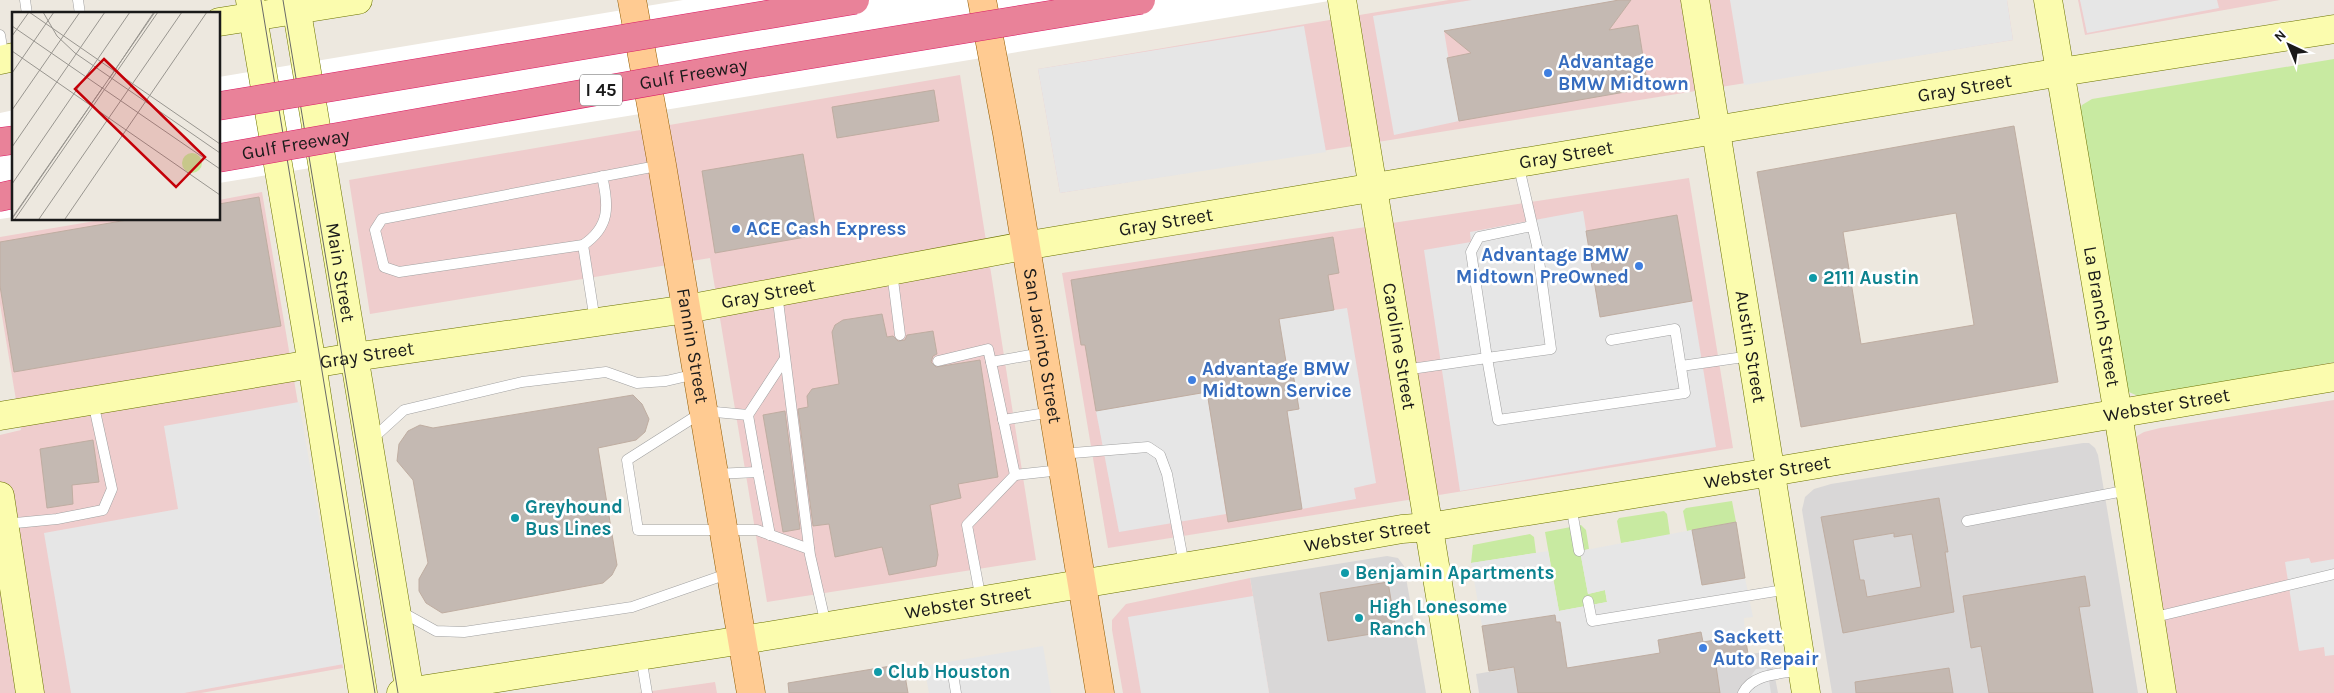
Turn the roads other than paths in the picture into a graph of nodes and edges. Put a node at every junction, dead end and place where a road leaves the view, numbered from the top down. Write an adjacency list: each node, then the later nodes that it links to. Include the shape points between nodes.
1 (358, 0): 9 (main road)
2 (632, 0): 18 (main road, Fannin Street)
3 (855, 0): 14 (highway, I 45, bridge)
4 (982, 0): 23 (main road, San Jacinto Street)
5 (1141, 0): 16 (highway, Gulf Freeway / I 45, bridge, via 745,65)
6 (1342, 0): 20 (main road, Caroline Street)
7 (1695, 0): 15 (main road, Austin Street)
8 (2048, 0): 13 (main road, La Branch Street)
9 (296, 5): 10 (main road); 31 (main road, Main Street)
10 (252, 8): 11 (main road); 37 (main road)
11 (220, 22)
12 (2334, 29): 13 (main road, Gray Street)
13 (2061, 72): 15 (main road, Gray Street); 45 (main road, La Branch Street)
14 (220, 106)
15 (1717, 129): 17 (main road, Gray Street); 32 (main road, Austin Street)
16 (220, 158)
17 (1518, 163): 20 (main road, Gray Street); 21 (lane)
18 (662, 165): 19 (lane); 26 (main road, Fannin Street)
19 (602, 176): 22 (lane, via 607,198 606,215 596,236); 22 (lane, via 382,219 375,230 384,267 399,272)
20 (1374, 187): 23 (main road, Gray Street); 39 (main road, Caroline Street)
21 (1532, 226): 33 (lane, via 1479,237 1471,252); 33 (lane, via 1551,348)
22 (583, 245): 27 (lane)
23 (1024, 246): 24 (main road, Gray Street); 30 (main road, San Jacinto Street)
24 (892, 271): 25 (main road, Gray Street); 28 (lane)
25 (777, 292): 26 (main road, Gray Street); 34 (lane)
26 (686, 309): 27 (main road, Gray Street); 40 (main road, Fannin Street)
27 (595, 322): 31 (main road, Gray Street)
28 (900, 336)
29 (1611, 340): 38 (lane, via 1675,329)
30 (1042, 353): 36 (lane); 44 (main road, San Jacinto Street)
31 (354, 356): 37 (main road, Gray Street); 49 (main road, Main Street)
32 (1752, 356): 38 (lane); 52 (main road, Austin Street)
33 (1487, 358): 38 (lane, via 1498,420 1685,392); 39 (lane)
34 (784, 360): 46 (lane); 63 (lane)
35 (938, 361): 36 (lane, via 988,349)
36 (991, 362): 48 (lane)
37 (312, 364): 42 (main road, Gray Street); 81 (main road)
38 (1681, 366)
39 (1403, 370): 60 (main road, Caroline Street)
40 (698, 374): 43 (main road, Fannin Street); 49 (lane, via 638,383 606,372 522,382 404,410)
41 (2334, 377): 45 (main road, Webster Street)
42 (92, 401): 47 (main road, Gray Street); 59 (lane, via 112,489 103,510)
43 (704, 411): 46 (lane); 53 (main road, Fannin Street); 61 (lane, via 627,460 638,530)
44 (1052, 412): 48 (lane); 50 (main road, San Jacinto Street)
45 (2118, 414): 52 (main road, Webster Street); 55 (main road, La Branch Street)
46 (748, 415): 51 (lane)
47 (0, 416)
48 (1003, 420): 54 (lane)
49 (369, 442): 72 (main road, Main Street)
50 (1061, 462): 54 (lane); 65 (lane, via 1148,447 1160,455 1167,474); 68 (main road, San Jacinto Street)
51 (758, 472): 53 (lane); 62 (lane)
52 (1770, 472): 57 (main road, Webster Street); 69 (main road, Austin Street)
53 (714, 474): 61 (main road, Fannin Street)
54 (1014, 475): 70 (lane, via 967,525)
55 (2130, 489): 58 (lane); 73 (main road, La Branch Street)
56 (0, 496): 59 (main road)
57 (1570, 504): 60 (main road, Webster Street); 64 (lane)
58 (1967, 521)
59 (4, 524): 80 (main road)
60 (1429, 527): 65 (main road, Webster Street); 86 (main road, Caroline Street)
61 (724, 530): 62 (lane, via 757,530); 66 (main road, Fannin Street)
62 (770, 534): 63 (lane)
63 (809, 549): 74 (lane)
64 (1579, 551)
65 (1184, 567): 68 (main road, Webster Street)
66 (731, 572): 72 (lane, via 632,607 464,632 436,631); 75 (main road, Fannin Street)
67 (2334, 574): 73 (lane)
68 (1081, 584): 70 (main road, Webster Street); 85 (main road, San Jacinto Street)
69 (1789, 589): 71 (lane, via 1592,621); 78 (main road, Austin Street)
70 (981, 600): 74 (main road, Webster Street)
71 (1588, 601)
72 (396, 609): 79 (main road, Main Street)
73 (2150, 618): 88 (main road, La Branch Street)
74 (826, 626): 75 (main road, Webster Street)
75 (742, 640): 76 (main road, Webster Street); 83 (main road, Fannin Street)
76 (640, 656): 79 (main road, Webster Street); 82 (lane)
77 (954, 674): 84 (lane)
78 (1804, 681): 87 (lane, via 1754,679)
79 (407, 692)
80 (30, 693)
81 (363, 693)
82 (647, 693)
83 (751, 693)
84 (956, 693)
85 (1100, 693)
86 (1456, 693)
87 (1743, 693)
88 (2162, 693)

